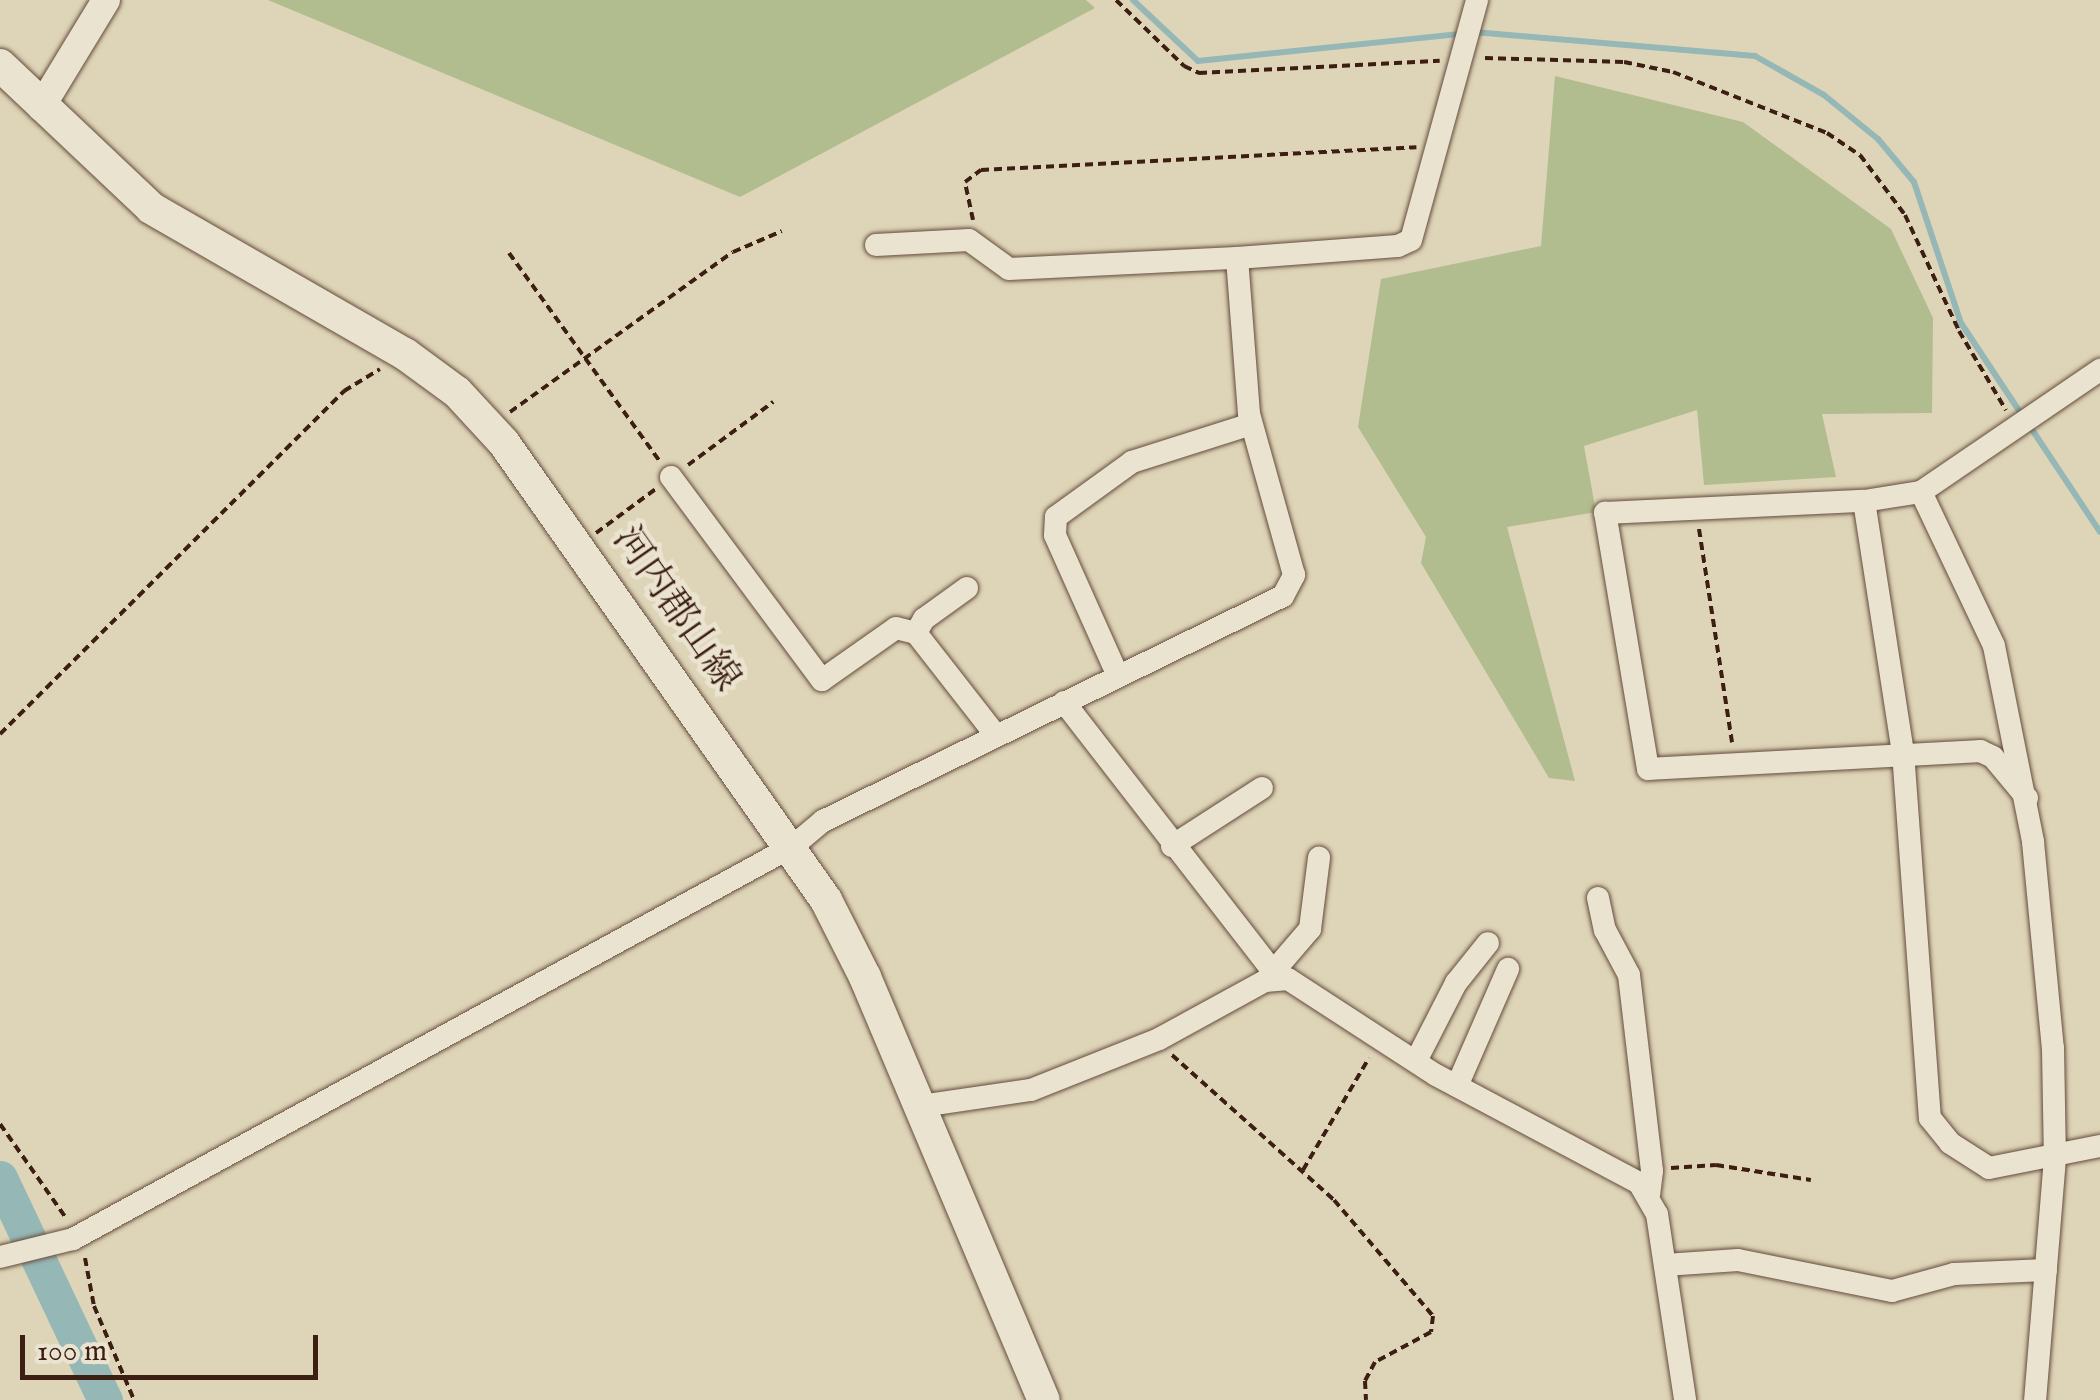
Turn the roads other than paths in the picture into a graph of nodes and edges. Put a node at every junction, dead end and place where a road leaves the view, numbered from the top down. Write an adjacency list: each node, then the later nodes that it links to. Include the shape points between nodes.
1 (106, 0): 4 (street)
2 (1477, 0): 6 (street, via 1405,245)
3 (0, 65): 4 (main road, 河内郡山線)
4 (41, 107): 20 (main road, 河内郡山線, via 151,208 405,354 457,392 490,427)
5 (876, 245): 6 (street, via 969,240 1009,268)
6 (1237, 258): 8 (street)
7 (2100, 370): 10 (street)
8 (1251, 424): 14 (street, via 1292,587); 14 (street, via 1126,465 1056,517 1060,546)
9 (672, 477): 13 (street, via 822,680 896,628)
10 (1921, 492): 11 (street); 19 (street, via 1994,646)
11 (1864, 501): 17 (street); 17 (street, via 1605,513 1642,760 1654,771)
12 (967, 588): 13 (street, via 924,618)
13 (916, 633): 16 (street)
14 (1118, 676): 15 (street)
15 (1064, 702): 16 (street); 21 (street)
16 (994, 733): 20 (street, via 823,820)
17 (1903, 752): 19 (street, via 1988,754); 31 (street, via 1930,1118 1980,1166 2007,1169)
18 (1262, 788): 21 (street)
19 (2027, 798): 31 (street, via 2053,1048)
20 (793, 846): 29 (main road, 河内郡山線, via 865,977); 33 (street, via 73,1239)
21 (1172, 846): 26 (street)
22 (1319, 858): 26 (street, via 1310,929)
23 (1598, 898): 32 (street, via 1604,930 1629,976)
24 (1488, 942): 27 (street, via 1456,982)
25 (1508, 969): 28 (street)
26 (1275, 975): 27 (street); 29 (street, via 1159,1040 1031,1090)
27 (1416, 1062): 28 (street)
28 (1457, 1086): 32 (street)
29 (921, 1106): 36 (main road, 河内郡山線)
30 (2100, 1146): 31 (street)
31 (2054, 1158): 35 (street)
32 (1650, 1182): 34 (street)
33 (0, 1258)
34 (1665, 1265): 35 (street, via 1738,1260 1892,1292 1954,1274); 37 (street)
35 (2046, 1270): 38 (street)
36 (1044, 1400)
37 (1685, 1400)
38 (2034, 1400)

